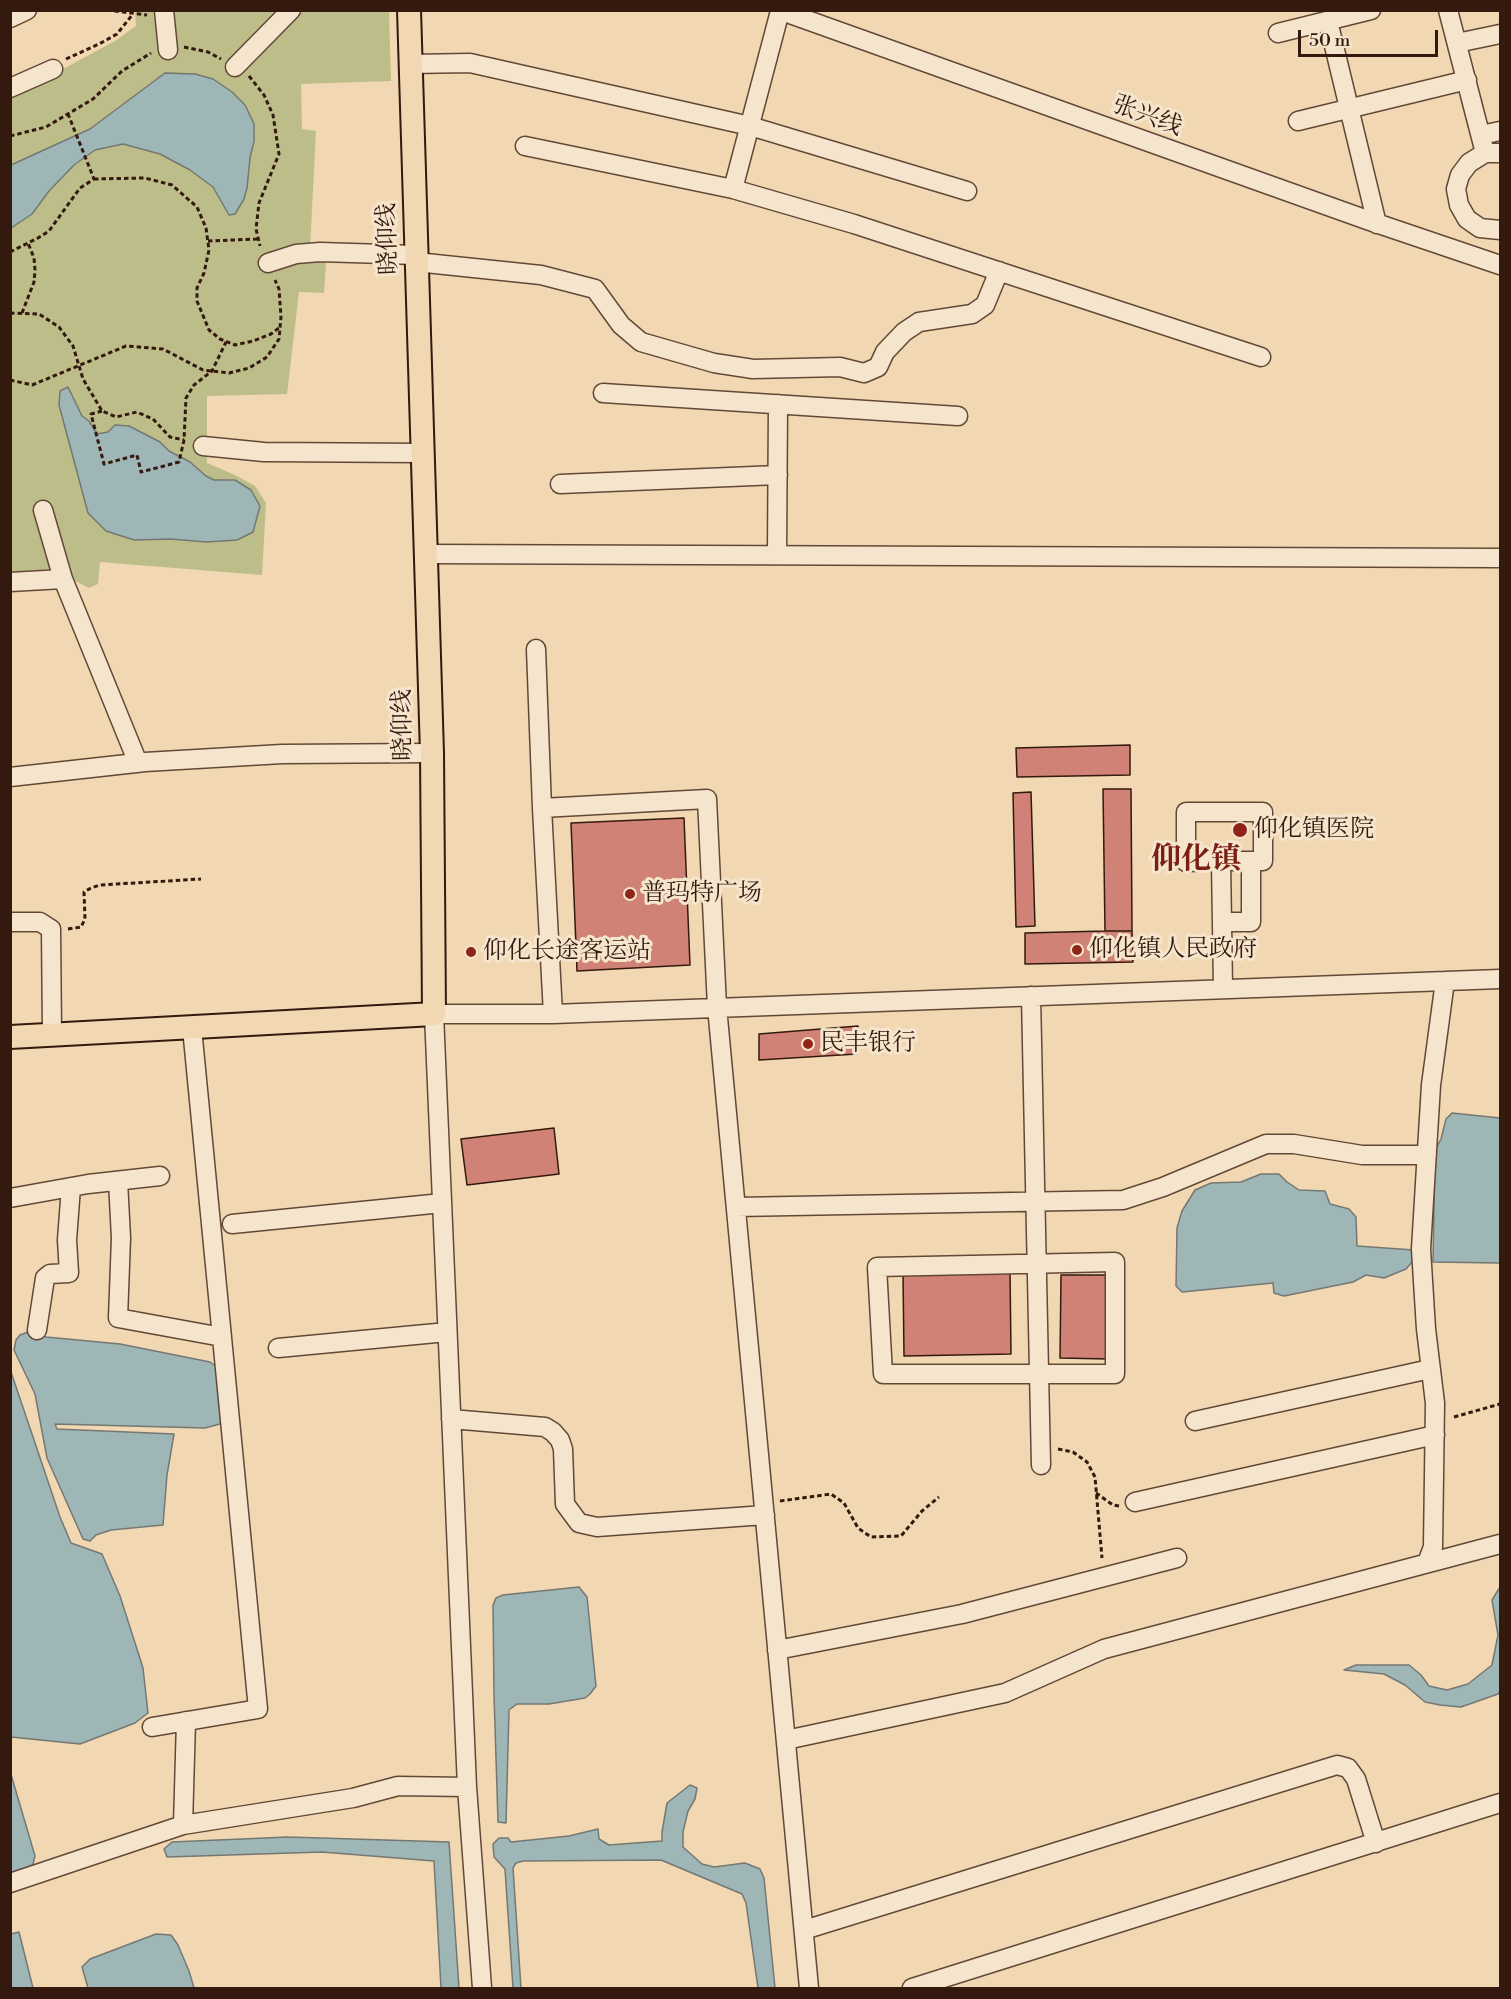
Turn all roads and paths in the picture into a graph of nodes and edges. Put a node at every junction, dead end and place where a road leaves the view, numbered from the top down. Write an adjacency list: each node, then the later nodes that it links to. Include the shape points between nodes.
1 (27, 10): 10 (street)
2 (107, 10): 9 (path)
3 (291, 10): 17 (street)
4 (409, 10): 16 (main road, 晓仰线)
5 (1371, 10): 11 (street)
6 (1448, 10): 14 (street)
7 (779, 11): 24 (street); 33 (street, 张兴线)
8 (165, 12): 9 (path); 15 (street)
9 (134, 14): 18 (path, via 117,34)
10 (10, 18)
11 (1328, 21): 12 (street); 21 (street)
12 (1278, 33)
13 (1500, 34): 14 (street)
14 (1457, 43): 19 (street)
15 (168, 50): 17 (path, via 184,47 208,52); 22 (path, via 151,53 122,71 93,99)
16 (410, 64): 24 (street, via 470,63); 39 (main road, 晓仰线)
17 (235, 67): 35 (path, via 247,74 264,95 278,137 279,153 259,203)
18 (53, 69): 20 (street)
19 (1467, 80): 21 (street); 26 (street)
20 (10, 88)
21 (1349, 108): 23 (street); 33 (street)
22 (68, 114): 27 (path, via 46,127); 30 (path)
23 (1298, 121)
24 (750, 126): 31 (street); 32 (street)
25 (1500, 131): 26 (street)
26 (1481, 135): 29 (street)
27 (10, 136)
28 (525, 146): 31 (street)
29 (1493, 153): 34 (street, via 1469,162 1456,189 1467,219 1480,228)
30 (94, 179): 36 (path, via 146,178 172,184 197,207 207,228); 37 (path, via 80,188 49,231)
31 (733, 189): 42 (street)
32 (967, 191)
33 (1377, 224): 41 (street, 张兴线)
34 (1500, 230)
35 (257, 239): 36 (path); 40 (path)
36 (208, 241): 46 (path, via 197,302 209,330)
37 (28, 243): 38 (path); 43 (path, via 34,258 34,282)
38 (10, 252)
39 (416, 259): 40 (street, via 320,252 296,254); 42 (street, via 541,275 595,289 621,325 641,342 714,363 753,369 840,367 864,373 878,367 885,352 919,322 972,314 986,305); 57 (main road, 晓仰线)
40 (268, 263): 45 (path, via 279,289)
41 (1500, 265)
42 (999, 271): 47 (street)
43 (22, 313): 44 (path); 48 (path, via 39,314 59,327 72,346)
44 (10, 314)
45 (280, 327): 46 (path, via 253,341 235,345); 49 (path, via 279,339 267,357 249,368 229,373)
46 (226, 342): 49 (path)
47 (1260, 357)
48 (78, 365): 49 (path, via 126,346 163,349 203,370); 50 (path, via 32,385); 53 (path)
49 (213, 371): 55 (path, via 194,385 186,398)
50 (10, 380)
51 (603, 393): 52 (street)
52 (778, 404): 54 (street); 58 (street)
53 (102, 411): 55 (path, via 116,417 137,412 153,419 170,437); 55 (path, via 91,414 104,464 137,455 141,472 179,462)
54 (958, 416)
55 (184, 440): 56 (path)
56 (203, 446): 57 (street, via 264,452)
57 (422, 453): 61 (main road, 晓仰线)
58 (778, 475): 59 (street); 62 (street)
59 (560, 484)
60 (44, 510): 64 (street)
61 (426, 554): 62 (street); 67 (main road, 晓仰线)
62 (777, 555): 63 (street)
63 (1500, 558)
64 (63, 579): 65 (street); 68 (street)
65 (10, 582)
66 (536, 649): 70 (street)
67 (432, 753): 68 (street, via 282,754); 82 (main road, 晓仰线)
68 (138, 763): 69 (street)
69 (10, 777)
70 (542, 808): 81 (street, via 707,799); 83 (street)
71 (1221, 861): 72 (street); 72 (street, via 1186,862 1186,813 1263,812 1263,861); 75 (street)
72 (1251, 861): 75 (street, via 1251,922)
73 (201, 879): 76 (path, via 100,885 84,892 85,919 81,927)
74 (10, 922): 76 (street, via 40,922)
75 (1222, 922): 79 (street)
76 (51, 929): 85 (street)
77 (1500, 979): 78 (street)
78 (1445, 981): 79 (street); 87 (street, via 1431,1085)
79 (1223, 989): 80 (street)
80 (1031, 996): 81 (street); 92 (street)
81 (717, 1007): 83 (street); 94 (street)
82 (434, 1014): 83 (street); 84 (main road); 93 (street)
83 (553, 1014)
84 (192, 1028): 85 (main road); 99 (street)
85 (52, 1035): 86 (main road)
86 (10, 1037)
87 (1427, 1155): 92 (street, via 1362,1155 1294,1144 1266,1144 1123,1200); 101 (street, via 1421,1249)
88 (160, 1176): 89 (street)
89 (118, 1181): 90 (street); 99 (street, via 118,1318)
90 (70, 1187): 91 (street); 97 (street, via 69,1273 45,1278)
91 (10, 1198)
92 (1036, 1200): 94 (street); 96 (street)
93 (442, 1203): 95 (street); 98 (street)
94 (736, 1207): 111 (street)
95 (232, 1224)
96 (1037, 1263): 102 (street); 102 (street, via 1115,1262 1115,1374); 102 (street, via 877,1266 883,1374)
97 (37, 1330)
98 (447, 1332): 100 (street); 104 (street)
99 (222, 1336): 117 (street, via 258,1709)
100 (278, 1348)
101 (1431, 1369): 105 (street); 106 (street)
102 (1039, 1374): 107 (street)
103 (1500, 1404): 106 (path)
104 (451, 1419): 111 (street, via 545,1427 553,1432 563,1449 565,1504 579,1523 597,1527); 120 (street)
105 (1195, 1421)
106 (1435, 1428): 110 (street); 114 (street, via 1433,1547)
107 (1041, 1456): 108 (path, via 1073,1452 1087,1462 1095,1477)
108 (1096, 1493): 110 (path, via 1113,1505 1124,1507); 115 (path)
109 (939, 1497): 111 (path, via 901,1536 871,1537 858,1528 844,1503 831,1494)
110 (1135, 1502)
111 (764, 1510): 116 (street)
112 (1500, 1544): 114 (street)
113 (1177, 1558): 115 (street)
114 (1427, 1563): 119 (street, via 1104,1648 1005,1693)
115 (1105, 1577): 116 (street, via 962,1614)
116 (777, 1650): 119 (street)
117 (186, 1721): 118 (street); 122 (street)
118 (152, 1726)
119 (786, 1740): 125 (street)
120 (467, 1787): 122 (street, via 398,1786 353,1798); 126 (street)
121 (1500, 1803): 123 (street)
122 (183, 1825): 124 (street)
123 (1376, 1842): 125 (street, via 1356,1779 1348,1768 1337,1765); 128 (street)
124 (10, 1883)
125 (804, 1930): 127 (street)
126 (482, 1989)
127 (809, 1989)
128 (912, 1989)

